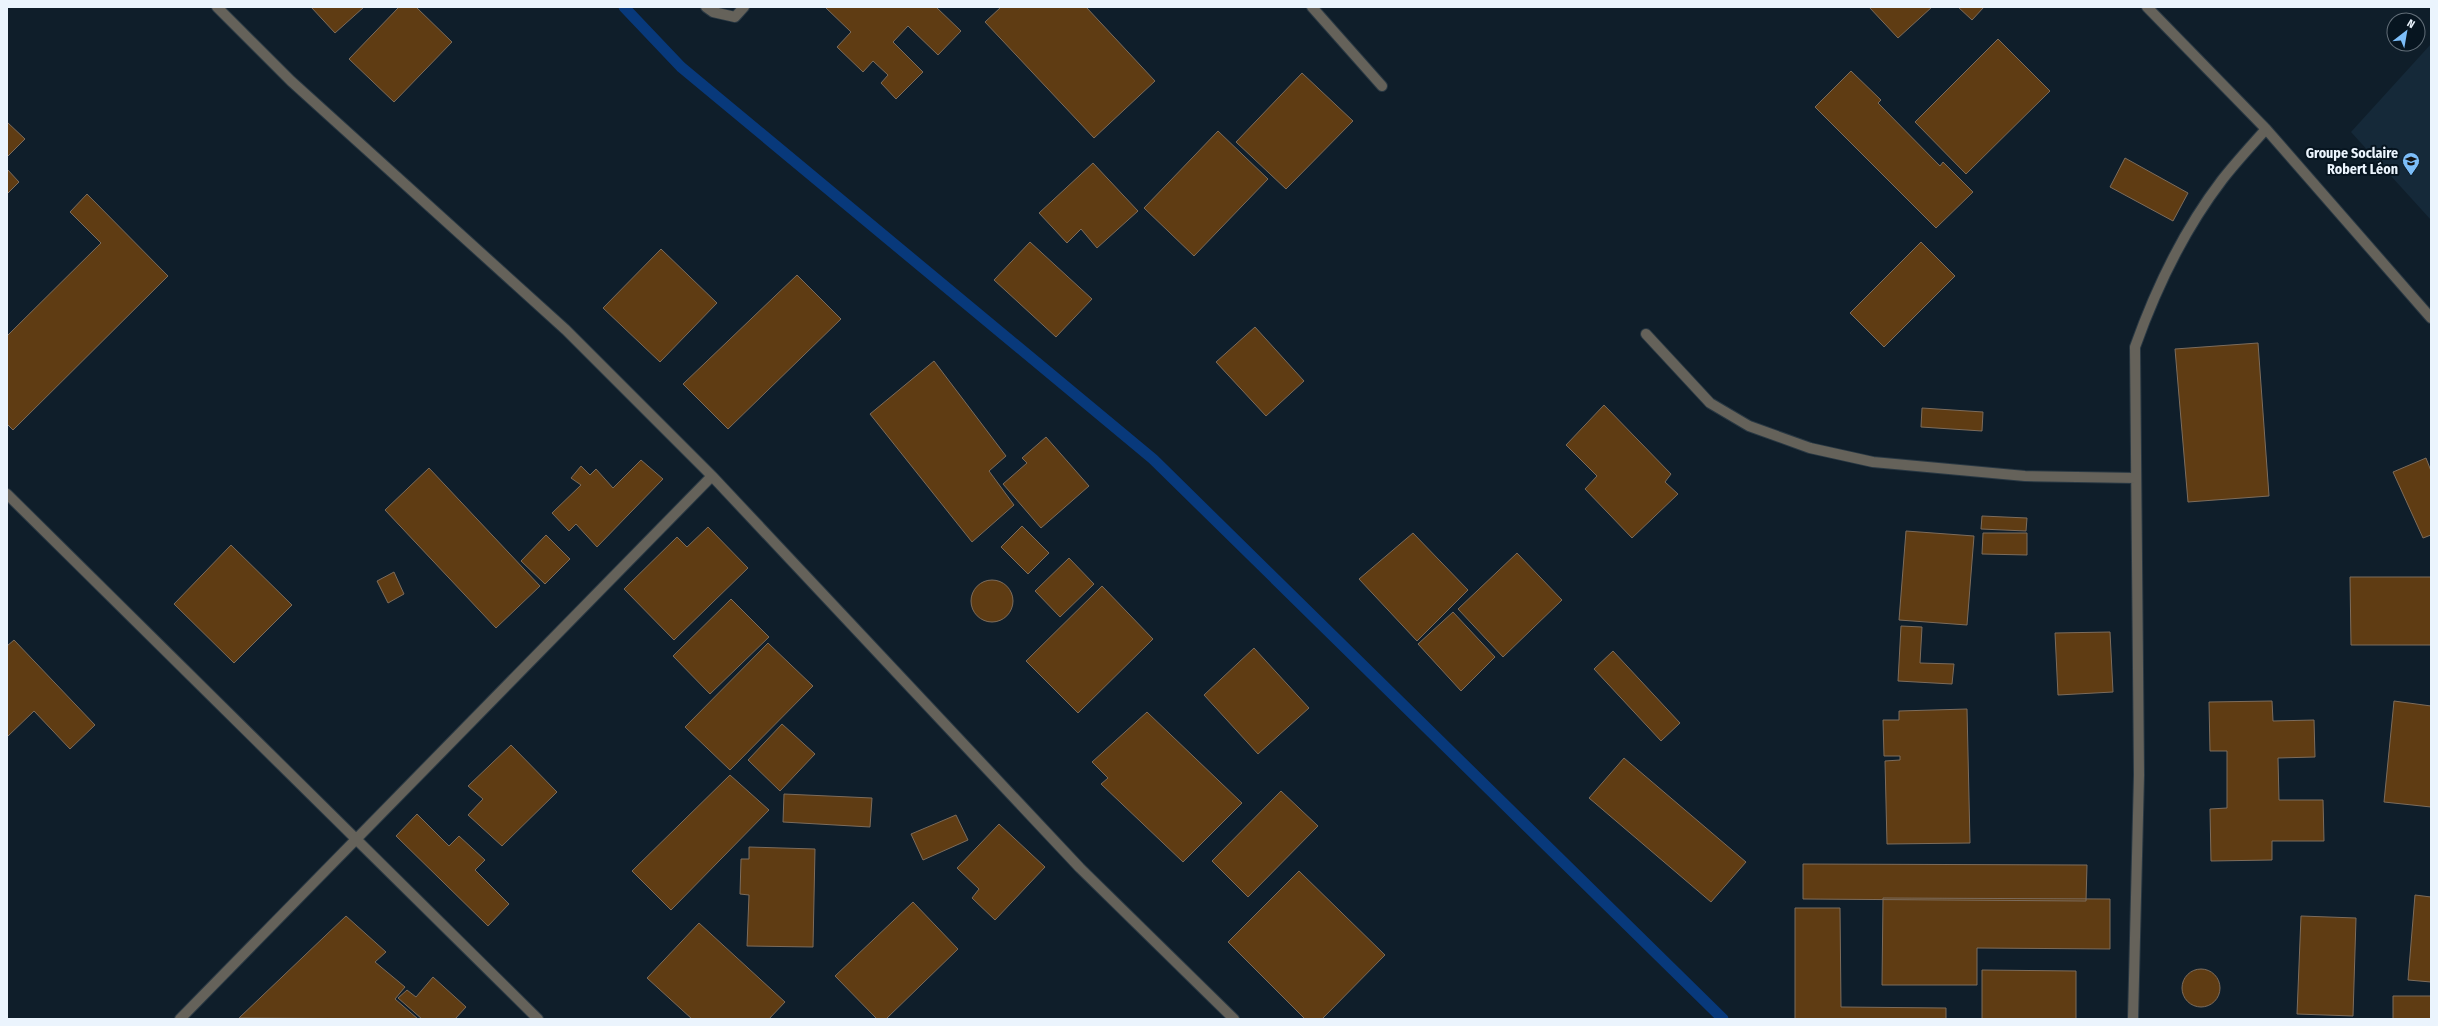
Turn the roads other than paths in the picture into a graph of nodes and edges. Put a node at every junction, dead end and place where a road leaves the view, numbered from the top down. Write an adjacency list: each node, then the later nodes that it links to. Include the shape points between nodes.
1 (217, 7): 10 (street, via 291,81 566,330)
2 (706, 7): 3 (street, via 713,12 735,17)
3 (744, 7)
4 (1312, 7): 6 (street)
5 (2147, 7): 7 (street)
6 (1382, 86)
7 (2266, 129): 8 (street); 11 (street, via 2222,180 2177,248 2153,298 2134,347)
8 (2431, 318)
9 (1646, 334): 11 (street, via 1710,403 1749,426 1810,448 1873,462 2025,476)
10 (712, 476): 13 (street); 16 (street, via 1080,868)
11 (2136, 478): 17 (street, via 2139,775)
12 (7, 494): 13 (street)
13 (355, 840): 14 (street); 15 (street)
14 (180, 1019)
15 (538, 1019)
16 (1234, 1019)
17 (2133, 1019)

